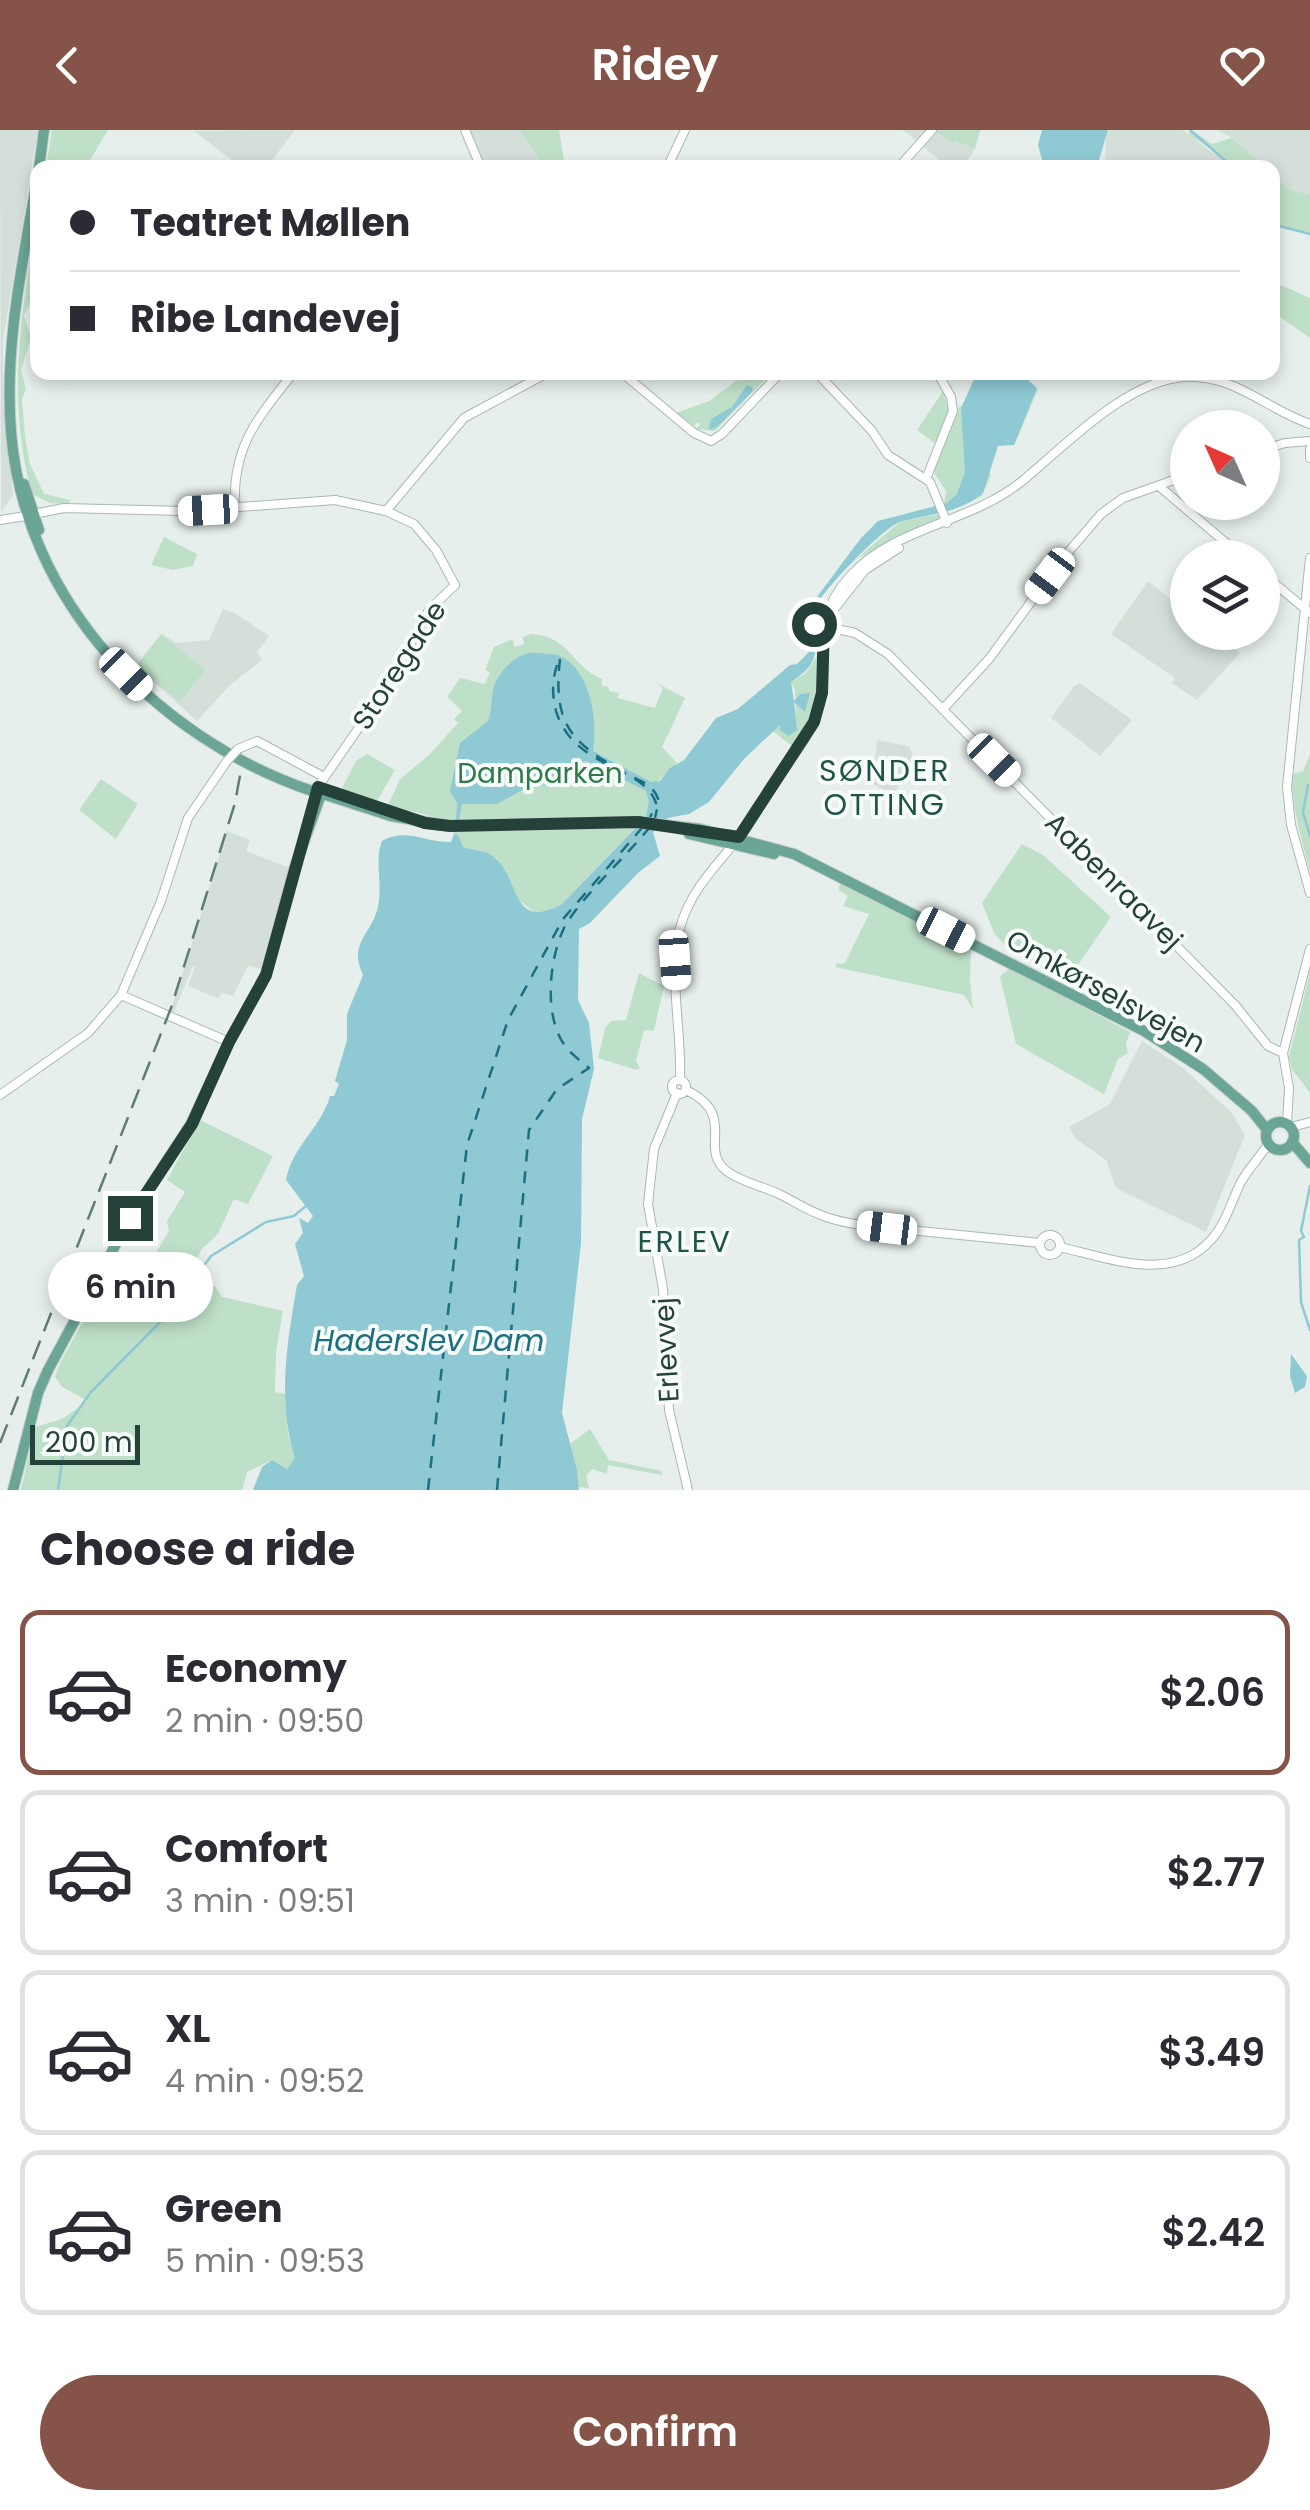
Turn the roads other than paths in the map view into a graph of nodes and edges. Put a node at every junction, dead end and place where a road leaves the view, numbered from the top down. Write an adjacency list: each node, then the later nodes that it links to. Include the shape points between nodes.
1 (45, 130): 5 (main road)
2 (465, 130): 6 (street)
3 (684, 130): 7 (street)
4 (932, 130): 8 (street)
5 (40, 160)
6 (478, 160)
7 (671, 160)
8 (905, 160)
9 (30, 220): 18 (main road, via 11,338)
10 (288, 380): 27 (street, via 244,440)
11 (535, 380): 28 (street, via 464,418)
12 (631, 380): 13 (street, via 711,441)
13 (773, 380)
14 (823, 380): 24 (street, via 894,459)
15 (941, 380): 24 (street, via 953,411)
16 (1170, 380): 31 (street, via 1116,405 1002,496)
17 (1212, 380): 19 (street)
18 (11, 414): 29 (main road); 29 (main road, via 17,478)
19 (1310, 424)
20 (1310, 441): 21 (street)
21 (1280, 444)
22 (1310, 448): 23 (street)
23 (1310, 458)
24 (926, 479): 31 (street)
25 (1170, 483): 26 (street)
26 (1160, 487): 32 (street); 38 (street, via 1122,498 1100,514)
27 (235, 508): 28 (street, via 320,500); 29 (street, via 64,508)
28 (386, 511): 39 (street, Storegade, via 419,529 455,585 429,610)
29 (30, 515): 30 (street); 36 (main road); 36 (main road, via 50,570)
30 (0, 520)
31 (946, 520): 37 (street, via 860,566)
32 (1223, 540)
33 (1310, 558): 35 (street)
34 (1280, 588): 35 (street)
35 (1308, 611): 45 (street, via 1287,786)
36 (77, 613): 40 (main road, Omkørselsvejen, via 146,694 216,747)
37 (819, 624): 38 (street, Aabenraavej, via 878,646); 43 (street, via 822,693 814,722)
38 (943, 709): 49 (street, Aabenraavej, via 1268,1046)
39 (345, 748): 40 (street, Storegade); 40 (street, Storegade)
40 (319, 791): 41 (main road, Omkørselsvejen, via 382,819 479,827); 42 (main road); 42 (main road); 47 (street, bridge, via 258,741 227,761 188,818)
41 (664, 826): 43 (main road, Omkørselsvejen); 43 (main road, Omkørselsvejen)
42 (304, 836): 48 (main road, via 272,960)
43 (736, 841): 44 (main road, Omkørselsvejen); 44 (main road, Omkørselsvejen); 50 (street, via 696,890 680,928 675,960 680,1079 686,1083)
44 (823, 868): 53 (main road, Omkørselsvejen, via 1144,1030)
45 (1310, 893)
46 (1310, 949): 49 (street)
47 (121, 995): 48 (street); 51 (street, via 88,1033)
48 (229, 1042): 56 (main road, via 192,1124 130,1218 48,1370)
49 (1282, 1053): 53 (street, via 1289,1105)
50 (681, 1092): 54 (street, via 712,1109 722,1167 807,1210 848,1223 1040,1243 1052,1235 1060,1247 1135,1264 1180,1261 1212,1239 1240,1184); 57 (street, Erlevvej, via 654,1149 648,1204 664,1289 668,1410)
51 (0, 1095)
52 (1309, 1122): 53 (street)
53 (1284, 1131): 54 (main road); 54 (main road); 55 (main road)
54 (1270, 1146)
55 (1308, 1161)
56 (13, 1490)
57 (688, 1490)

